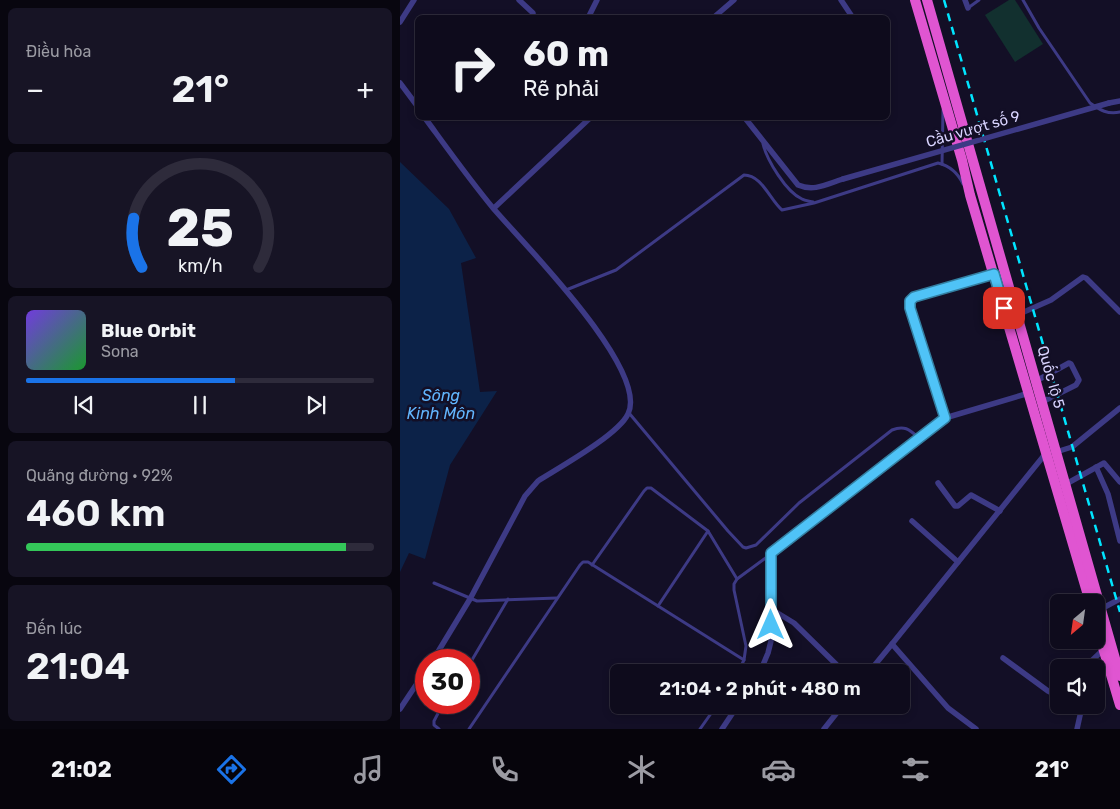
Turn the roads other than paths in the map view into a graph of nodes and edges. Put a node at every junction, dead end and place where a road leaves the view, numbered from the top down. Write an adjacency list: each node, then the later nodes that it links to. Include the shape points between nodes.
1 (414, 0): 16 (street)
2 (519, 0): 12 (street)
3 (598, 0): 13 (street)
4 (734, 0): 14 (street)
5 (841, 0): 15 (street)
6 (915, 0): 18 (highway, Quốc lộ 5)
7 (927, 0): 33 (highway, Quốc lộ 5)
8 (965, 0): 11 (street)
9 (979, 0): 11 (lane)
10 (1023, 0): 21 (lane, via 1090,103 1103,111)
11 (968, 8)
12 (533, 15)
13 (590, 15)
14 (716, 15)
15 (851, 15)
16 (400, 22)
17 (400, 84): 20 (street)
18 (943, 94): 26 (lane); 27 (highway, Quốc lộ 5)
19 (1120, 101): 25 (street, Cầu vượt số 9, bridge, via 812,189 806,189 790,177)
20 (415, 103)
21 (1120, 112)
22 (426, 120): 29 (street)
23 (588, 120): 29 (street)
24 (747, 120): 25 (street)
25 (762, 140): 28 (lane, via 772,166 790,190 800,199)
26 (942, 164): 27 (lane, via 960,177); 28 (lane)
27 (970, 195): 30 (highway, Quốc lộ 5)
28 (814, 203): 31 (lane, via 782,210 756,179 744,175 616,270)
29 (494, 208): 31 (street)
30 (994, 274): 35 (highway, Quốc lộ 5); 39 (street, via 914,297 910,301)
31 (566, 290): 38 (street, via 620,366 631,392)
32 (1120, 312): 33 (street, via 1083,277 1051,300)
33 (1017, 315): 34 (highway, Quốc lộ 5)
34 (1036, 381): 36 (highway, Quốc lộ 5); 36 (street, via 1069,363 1079,380 1076,385)
35 (1029, 393): 39 (street); 41 (highway, Quốc lộ 5)
36 (1042, 402): 41 (highway, Quốc lộ 5)
37 (1120, 408): 41 (street, via 1072,447)
38 (629, 413): 40 (lane, via 746,548 756,545 799,503 892,430 905,427); 58 (street, via 615,431 530,488)
39 (945, 418): 40 (street)
40 (919, 438): 50 (street)
41 (1052, 452): 45 (highway, Quốc lộ 5); 46 (street); 55 (highway, Quốc lộ 5)
42 (1096, 467): 43 (street, via 1104,463); 45 (street); 49 (street, via 1108,494)
43 (1120, 482)
44 (938, 483): 46 (street, via 955,506 974,495)
45 (1066, 484): 56 (highway, Quốc lộ 5)
46 (1000, 511): 51 (street)
47 (912, 521): 51 (street)
48 (708, 531): 52 (lane, via 647,488); 53 (lane); 61 (lane)
49 (1120, 541)
50 (771, 553): 53 (lane); 63 (street)
51 (958, 562): 65 (street)
52 (592, 565): 57 (lane, via 584,562 580,565); 61 (lane)
53 (737, 579): 71 (lane, via 734,590 746,646)
54 (434, 583): 58 (lane)
55 (1088, 594)
56 (1097, 594)
57 (557, 598): 59 (lane); 87 (lane)
58 (470, 599): 59 (lane, via 483,602); 66 (street)
59 (508, 599): 67 (lane)
60 (1120, 599): 62 (street)
61 (658, 606): 71 (lane)
62 (1105, 607)
63 (771, 609): 73 (street, via 770,641); 74 (street, via 794,623)
64 (1105, 623): 76 (highway, Quốc lộ 5)
65 (892, 644): 75 (street); 91 (street, via 948,708)
66 (440, 649)
67 (478, 649)
68 (1104, 649): 70 (street); 79 (highway)
69 (1003, 658): 78 (street)
70 (1093, 659)
71 (744, 660): 72 (lane)
72 (742, 664)
73 (763, 664)
74 (836, 664)
75 (876, 664)
76 (1120, 676)
77 (415, 687): 80 (street)
78 (1050, 692)
79 (1120, 705)
80 (400, 710)
81 (438, 714): 86 (lane, via 434,725)
82 (710, 714): 88 (lane)
83 (732, 714): 89 (street)
84 (836, 714): 90 (street)
85 (1080, 714): 92 (street)
86 (439, 729)
87 (469, 729)
88 (700, 729)
89 (722, 729)
90 (824, 729)
91 (976, 729)
92 (1077, 729)

